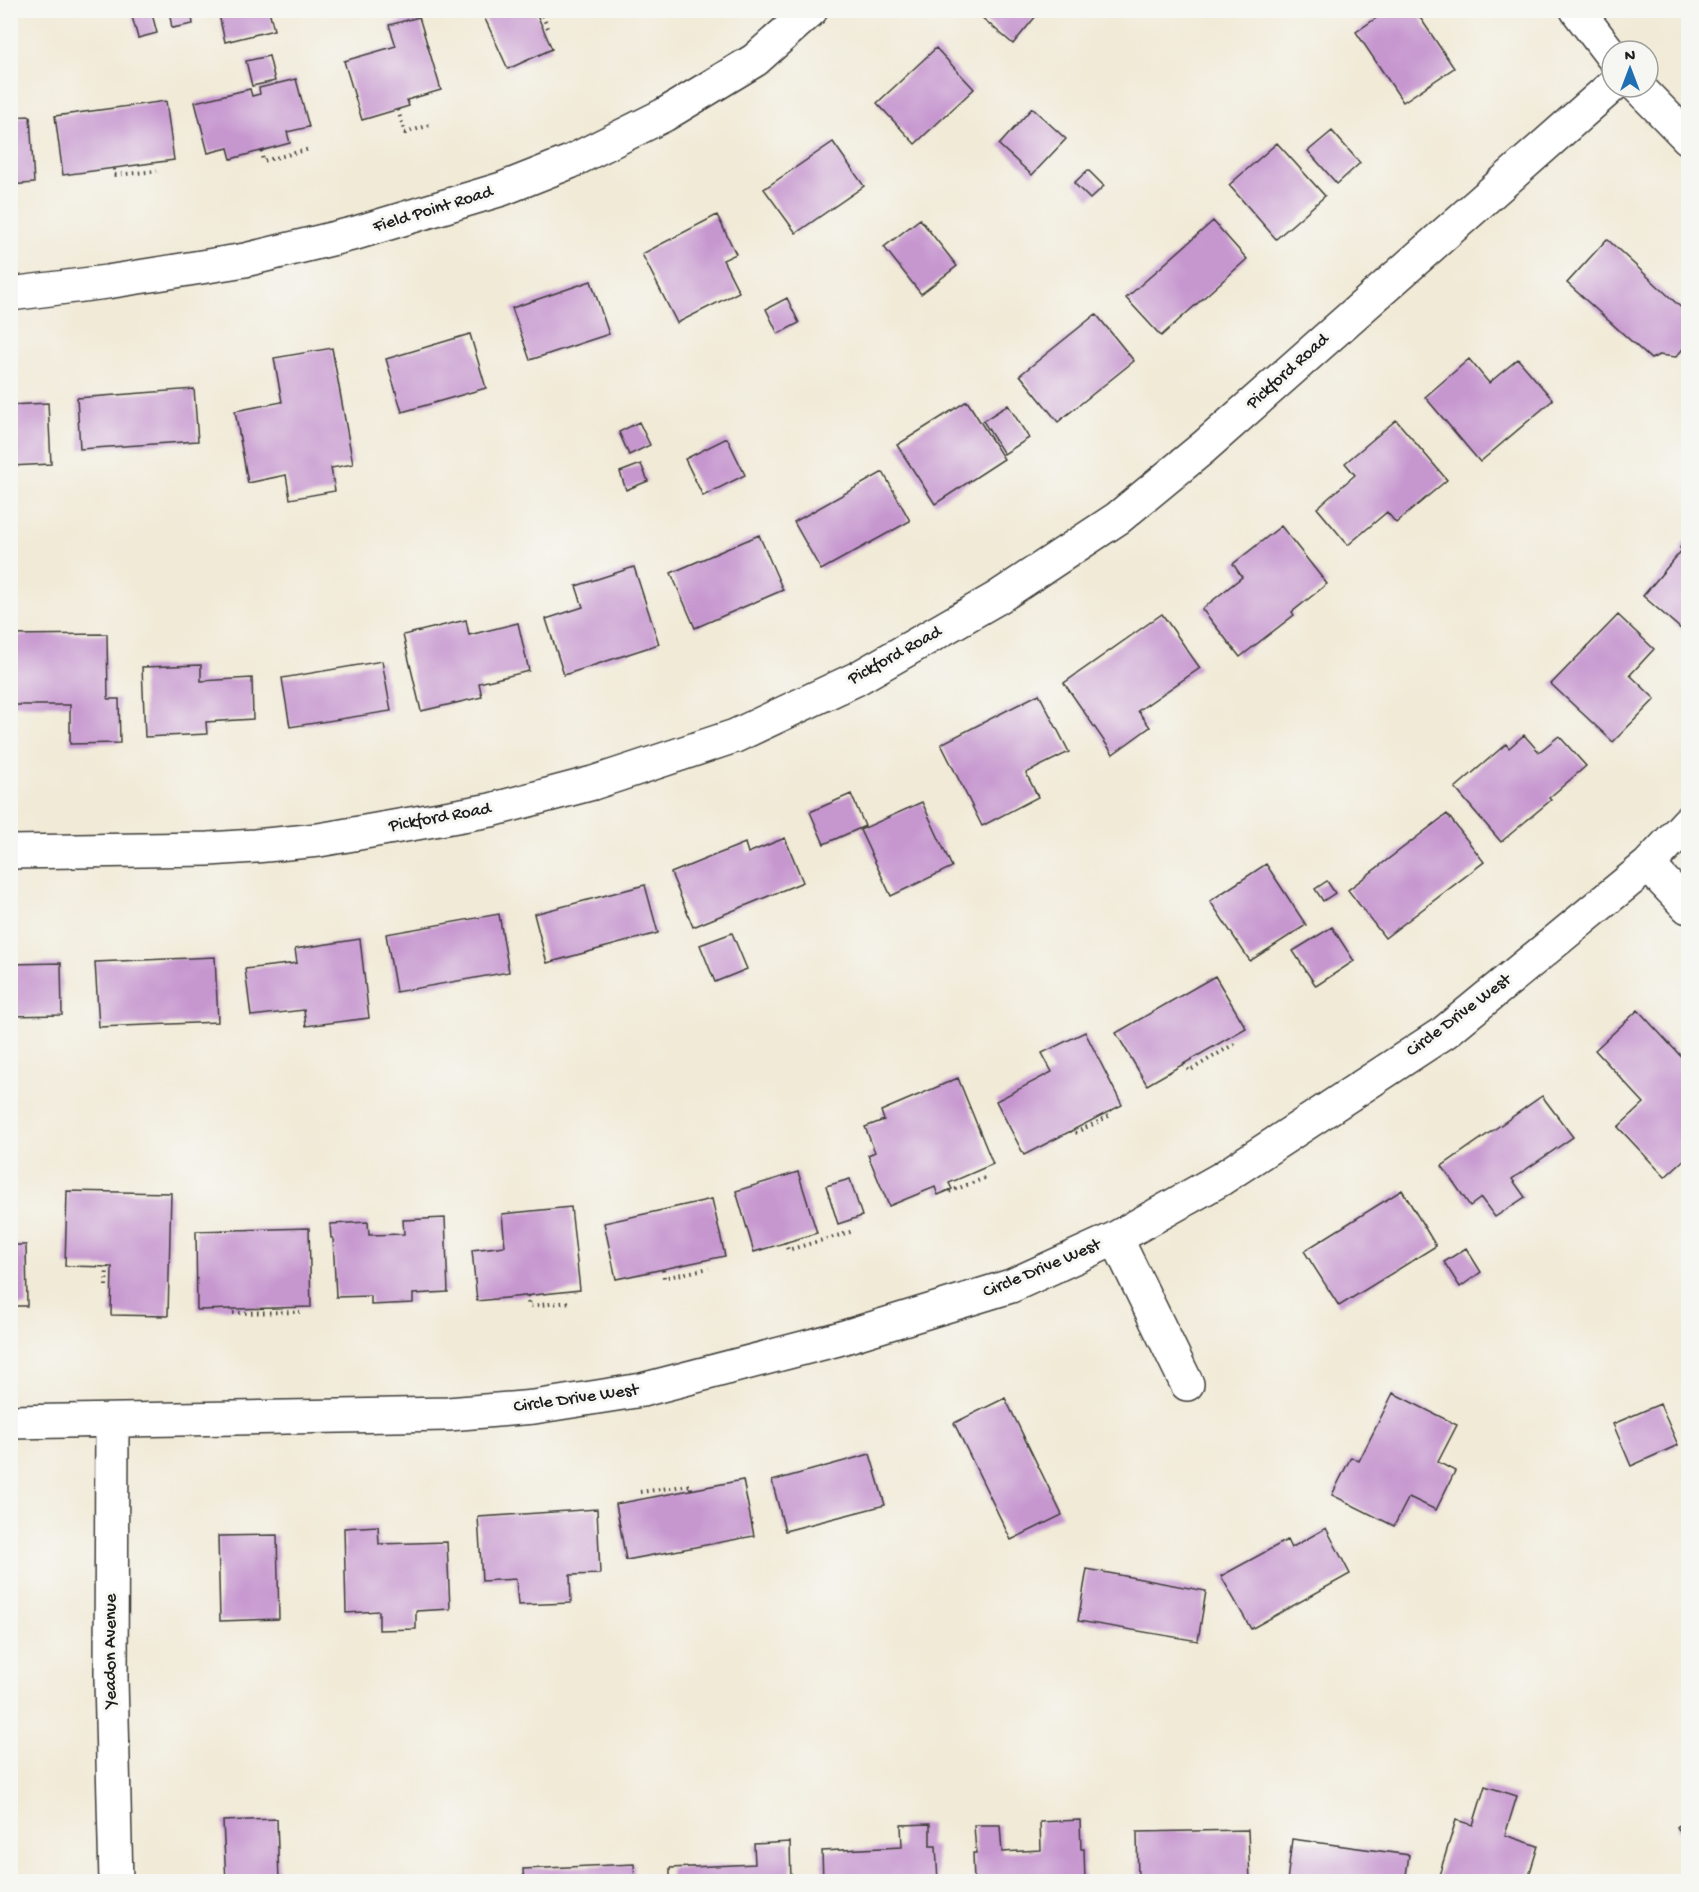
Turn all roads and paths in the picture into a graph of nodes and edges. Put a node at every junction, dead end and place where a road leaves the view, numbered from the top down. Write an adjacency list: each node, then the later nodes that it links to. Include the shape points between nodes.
1 (540, 10): 4 (path)
2 (811, 10): 15 (street, Field Point Road, via 755,60 664,115 570,162 502,189 377,227 245,260)
3 (1577, 10): 5 (street)
4 (548, 28)
5 (1600, 40)
6 (1600, 97): 17 (street, Pickford Road, via 1204,447 1118,518 997,598 856,679 735,735 592,783 491,810 266,846)
7 (1650, 99): 10 (street)
8 (398, 110): 9 (path, via 405,133)
9 (430, 125)
10 (1689, 138)
11 (309, 149): 12 (path, via 263,161)
12 (261, 151)
13 (114, 169): 14 (path, via 115,175)
14 (157, 171)
15 (10, 294)
16 (1689, 822): 18 (street, Circle Drive West)
17 (10, 852)
18 (1648, 865): 19 (street); 27 (street, Circle Drive West, via 1445,1032 1221,1179)
19 (1689, 907)
20 (1236, 1043): 21 (path, via 1189,1071)
21 (1184, 1064)
22 (1109, 1116): 23 (path, via 1072,1134)
23 (1071, 1131)
24 (985, 1178): 25 (path)
25 (945, 1191)
26 (854, 1231): 28 (path, via 788,1250)
27 (1116, 1238): 37 (street, Circle Drive West); 38 (street, Circle Drive West, via 1011,1286 838,1339 642,1390 534,1407 448,1414)
28 (785, 1242)
29 (107, 1267): 32 (path)
30 (709, 1268): 31 (path, via 664,1278)
31 (663, 1270)
32 (106, 1286)
33 (527, 1296): 34 (path, via 529,1306)
34 (571, 1302)
35 (231, 1309): 36 (path, via 231,1313)
36 (300, 1312)
37 (1187, 1384)
38 (112, 1421): 39 (street, Circle Drive West); 42 (street, Yeadon Avenue, via 111,1679)
39 (10, 1422)
40 (691, 1490): 41 (path, via 691,1485)
41 (640, 1492)
42 (116, 1881)

